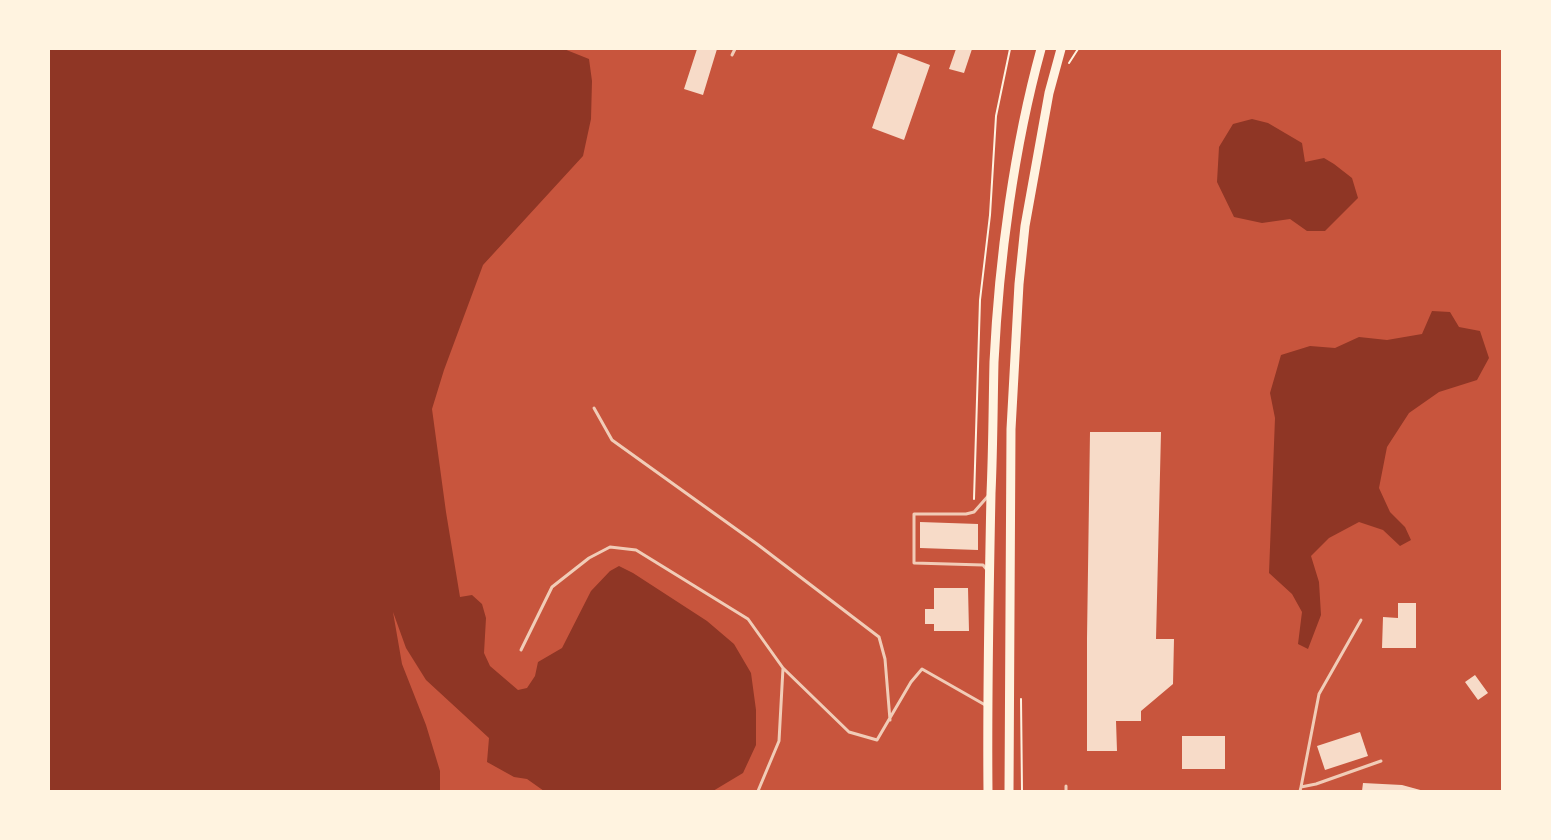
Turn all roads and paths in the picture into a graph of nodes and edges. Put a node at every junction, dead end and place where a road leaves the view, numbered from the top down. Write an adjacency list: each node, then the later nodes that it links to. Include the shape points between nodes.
1 (735, 49): 6 (lane)
2 (1010, 49): 10 (path, via 996,116 990,215 980,300)
3 (1041, 49): 9 (main road, via 1017,158 1000,283 994,362)
4 (1061, 49): 23 (main road, via 1025,226 1019,284 1011,429)
5 (1078, 49): 7 (path)
6 (732, 56)
7 (1069, 63)
8 (594, 408): 17 (lane, via 612,440 879,637 886,659)
9 (992, 493): 10 (lane); 11 (main road)
10 (974, 512): 11 (lane, via 914,514 914,563 983,565)
11 (990, 574): 16 (main road)
12 (1361, 620): 20 (lane, via 1319,694)
13 (521, 650): 14 (lane, via 552,587 589,558 610,547 636,550 748,619)
14 (783, 668): 17 (lane, via 849,732 878,740); 21 (lane, via 779,741)
15 (1021, 693): 24 (path)
16 (988, 706): 17 (lane, via 922,669); 22 (main road)
17 (890, 721)
18 (1381, 761): 20 (lane)
19 (1066, 786): 25 (lane)
20 (1300, 789)
21 (758, 791)
22 (988, 791)
23 (1009, 791)
24 (1022, 791)
25 (1066, 791)

